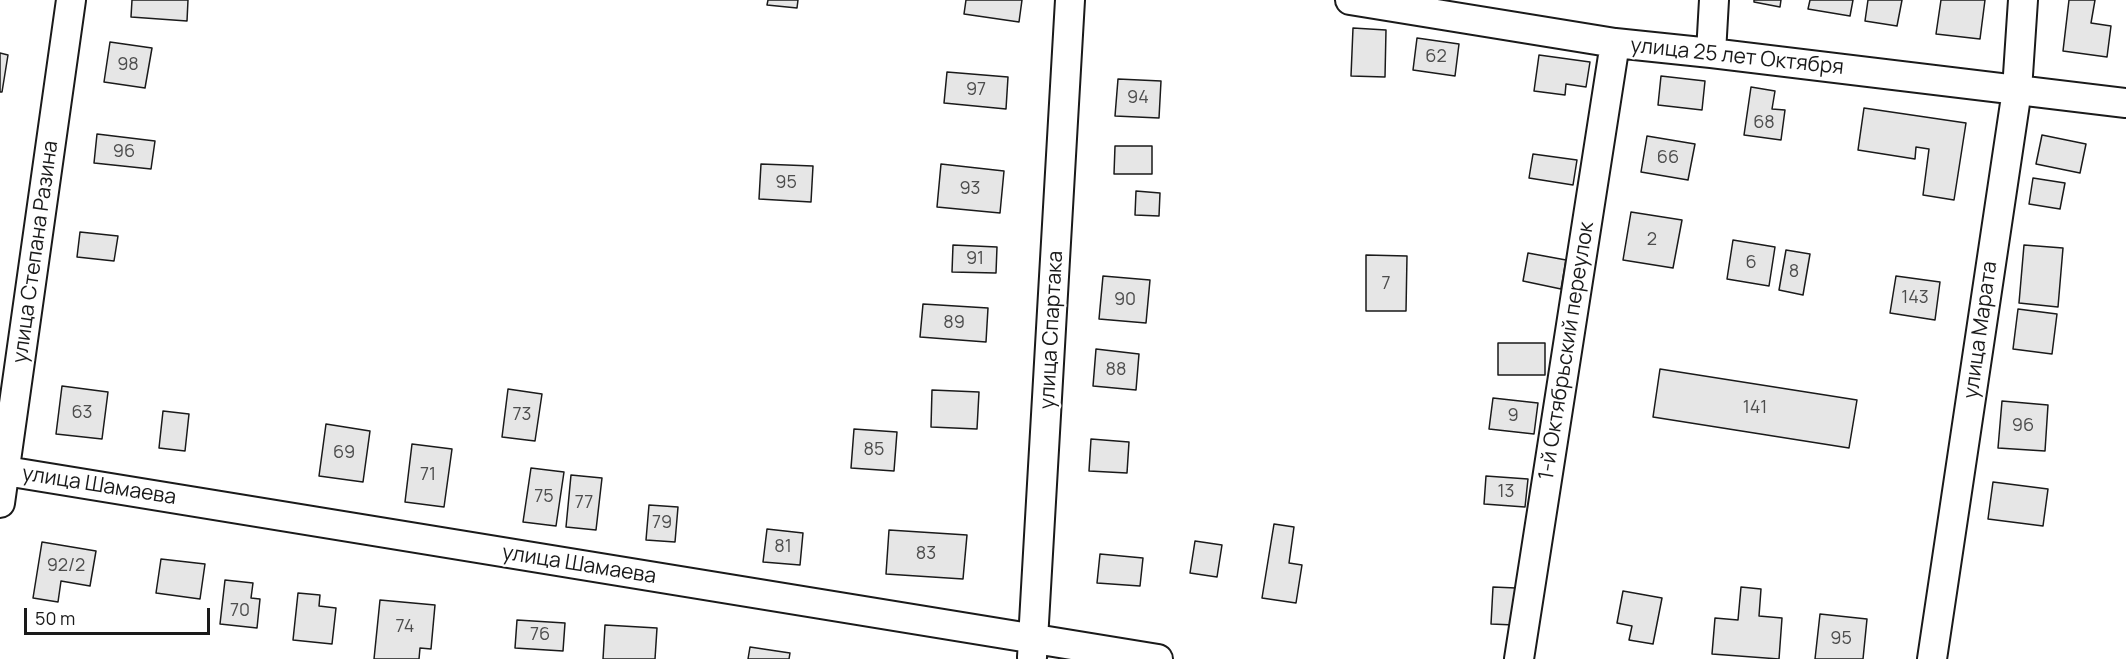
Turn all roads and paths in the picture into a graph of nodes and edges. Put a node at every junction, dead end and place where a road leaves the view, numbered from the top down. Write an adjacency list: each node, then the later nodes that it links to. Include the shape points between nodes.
1 (71, 0): 10 (street, улица Степана Разина)
2 (1070, 0): 12 (street, улица Спартака)
3 (1350, 0): 6 (street, улица 25 лет Октября)
4 (1714, 0): 7 (street)
5 (2023, 0): 8 (street, улица Марата)
6 (1615, 43): 7 (street, улица 25 лет Октября); 14 (street, 1-й Октябрьский переулок)
7 (1711, 52): 8 (street, улица 25 лет Октября)
8 (2017, 90): 9 (street, улица 25 лет Октября); 15 (street, улица Марата)
9 (2126, 103)
10 (2, 470): 11 (street, улица Степана Разина); 12 (street, улица Шамаева)
11 (0, 503)
12 (1033, 649): 13 (street, улица Шамаева)
13 (1158, 659)
14 (1519, 659)
15 (1932, 659)

